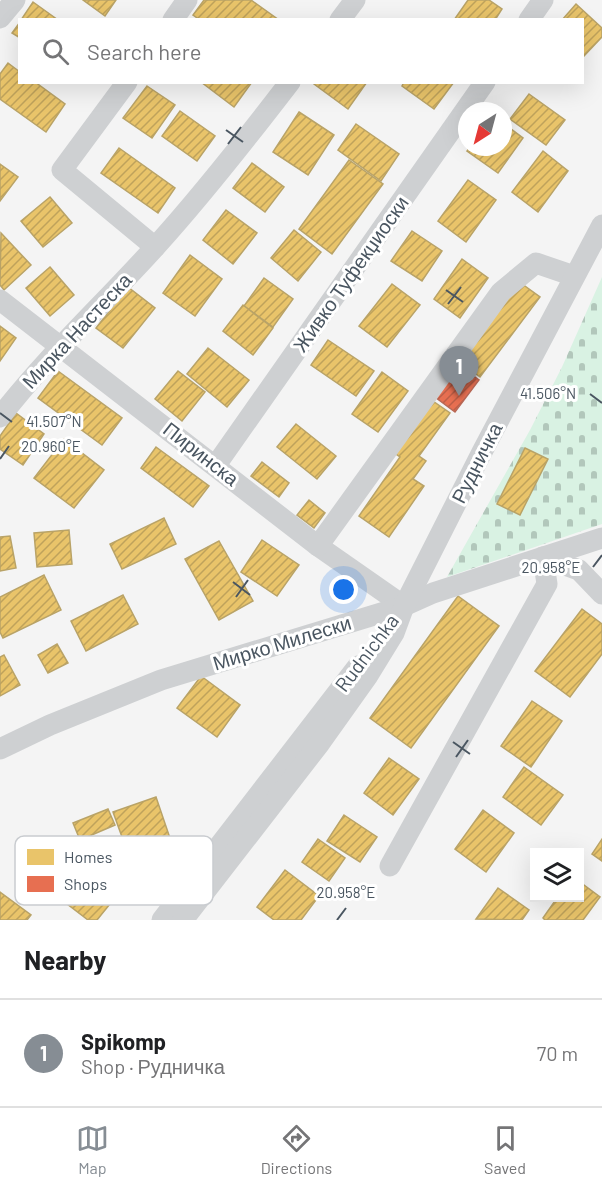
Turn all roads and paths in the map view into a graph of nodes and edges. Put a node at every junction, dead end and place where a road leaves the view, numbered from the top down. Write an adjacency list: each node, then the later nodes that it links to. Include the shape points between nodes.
1 (15, 0): 5 (street)
2 (187, 0): 6 (street)
3 (355, 0): 7 (street)
4 (543, 0): 8 (street)
5 (0, 18)
6 (174, 18)
7 (342, 18)
8 (530, 18)
9 (125, 84): 13 (street, via 62,170)
10 (288, 84): 13 (street, Мирка Настеска, via 208,187)
11 (484, 84): 18 (street, Живко Туфекџиоски)
12 (602, 225): 14 (street, Рудничка)
13 (155, 247): 16 (street, Мирка Настеска)
14 (574, 276): 20 (street, via 536,263 501,292); 23 (street, Рудничка)
15 (0, 300): 16 (street, Пиринска)
16 (60, 346): 17 (street, Мирка Настеска); 18 (street, Пиринска)
17 (0, 417)
18 (216, 465): 20 (street, Пиринска)
19 (602, 538): 21 (street, Мирко Милески)
20 (318, 546): 23 (street, Пиринска)
21 (543, 557): 22 (street, via 579,570); 23 (street, Мирко Милески); 26 (street, via 547,584)
22 (602, 594)
23 (404, 606): 24 (street, Мирко Милески, via 161,680); 25 (street, Rudnichka); 27 (street, Rudnichka, via 394,633 367,677)
24 (0, 749)
25 (213, 854)
26 (390, 866)
27 (213, 881)
28 (174, 905): 30 (street, Rudnichka)
29 (195, 905): 31 (street, Rudnichka)
30 (162, 920)
31 (183, 920)

